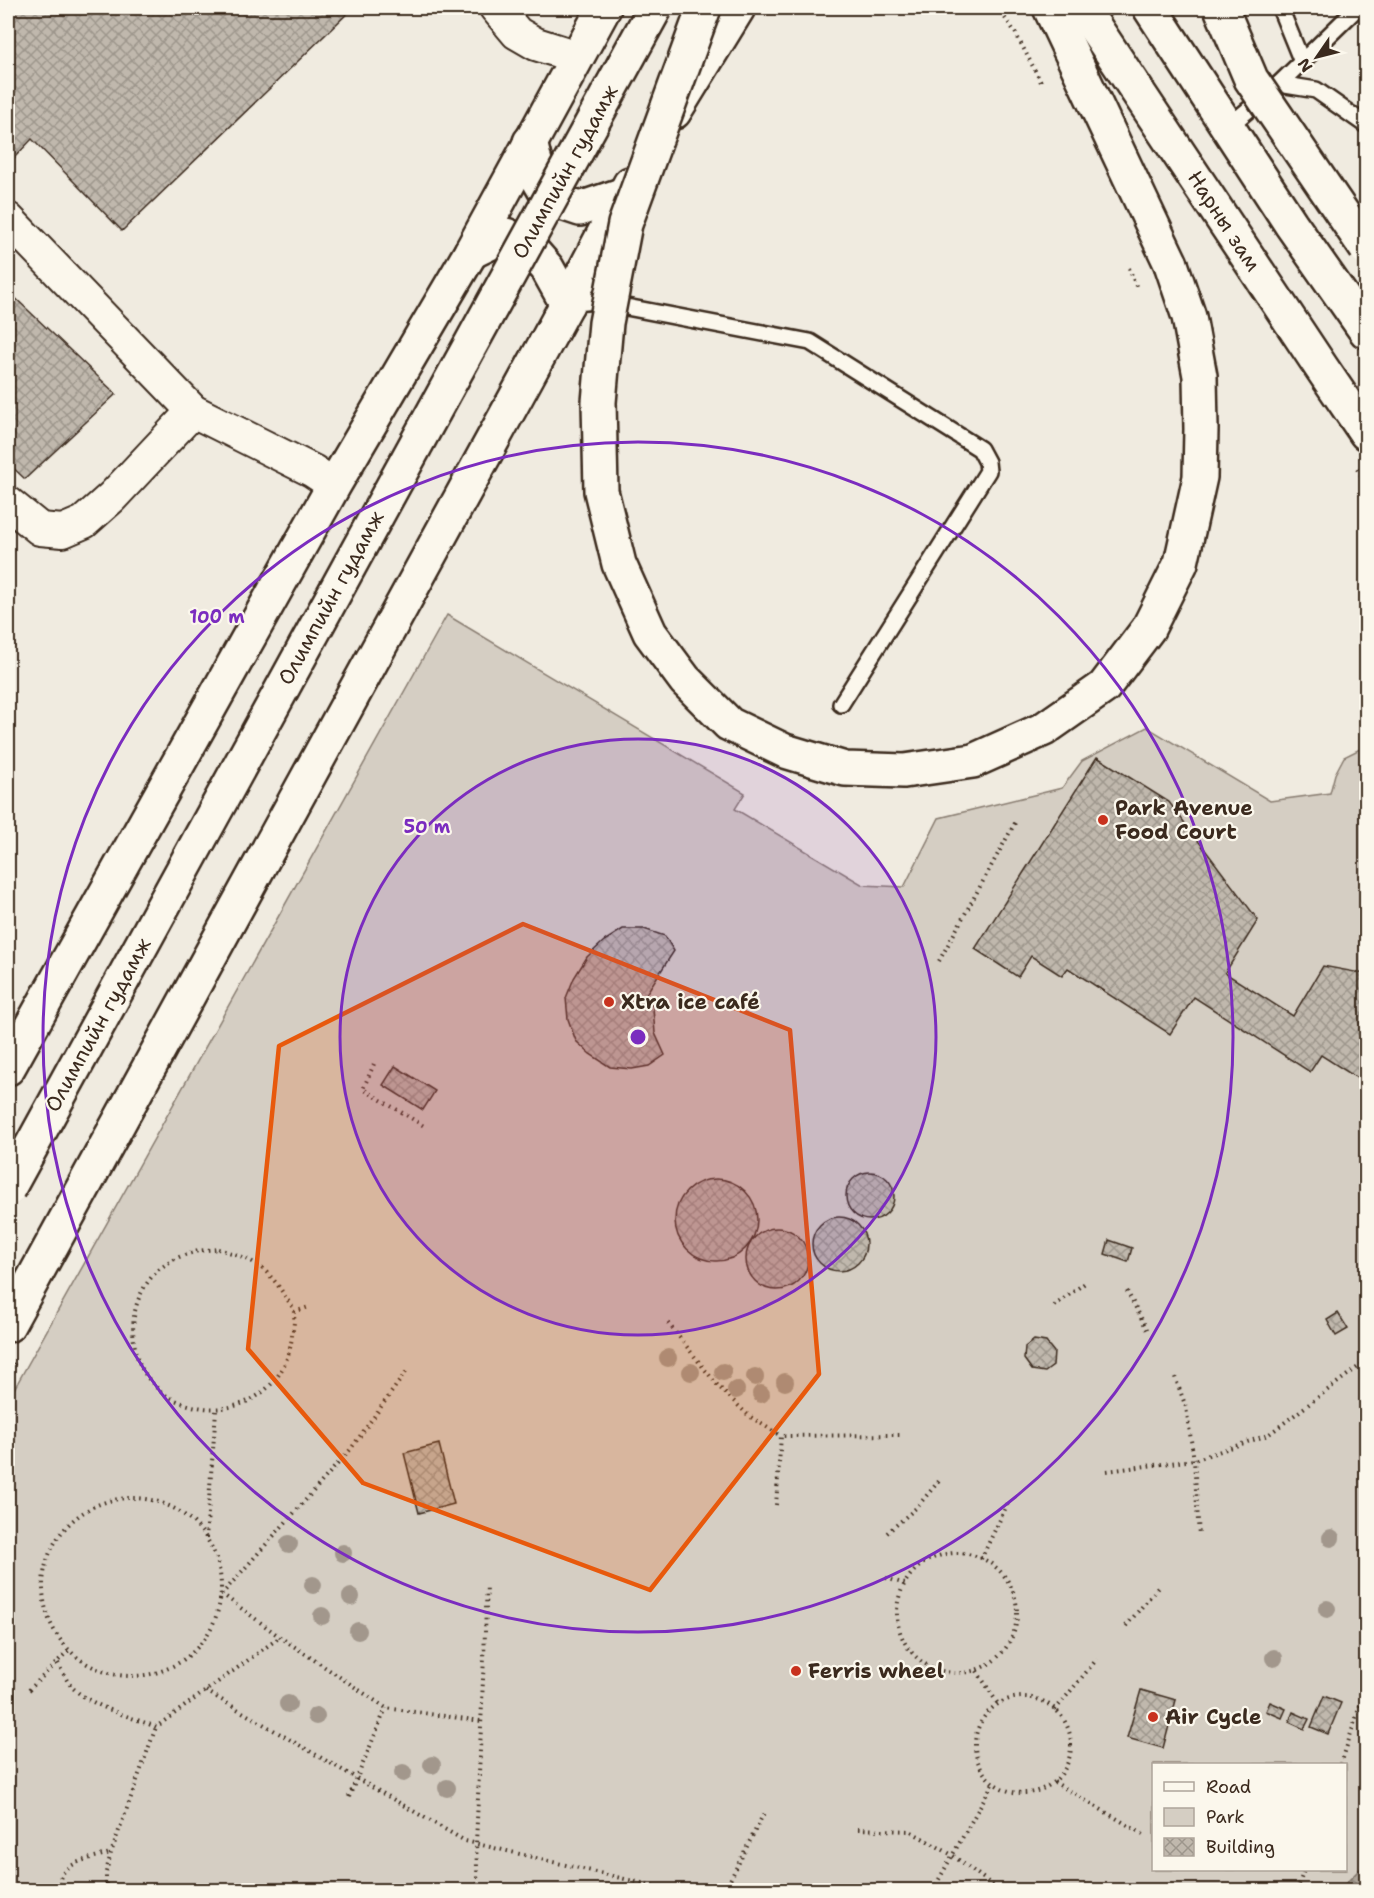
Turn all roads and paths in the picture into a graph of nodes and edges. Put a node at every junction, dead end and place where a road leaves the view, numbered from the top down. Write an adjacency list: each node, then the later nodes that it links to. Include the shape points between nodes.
1 (496, 8): 12 (street, via 517,33)
2 (604, 8): 12 (main road)
3 (655, 8): 34 (main road, Олимпийн гудамж, bridge)
4 (704, 8): 6 (main road, bridge, via 626,224 606,323 599,402 601,491 619,564 650,633 685,680 729,724 785,751 845,769 904,771 973,761 1044,729 1104,687 1148,629 1181,563 1200,477 1200,376 1189,317 1171,264)
5 (738, 8): 18 (main road)
6 (1050, 8)
7 (1082, 8): 25 (main road, Нарны зам)
8 (1150, 8): 16 (main road)
9 (1221, 8): 20 (main road, bridge, via 1251,79)
10 (1280, 8): 13 (lane)
11 (1357, 8): 13 (lane)
12 (577, 57): 17 (main road)
13 (1302, 62): 14 (lane)
14 (1279, 84): 15 (lane, via 1316,90); 16 (lane)
15 (1366, 125)
16 (1228, 127): 23 (main road)
17 (530, 141): 18 (main road, via 540,182 550,200 580,209); 21 (main road)
18 (624, 194): 22 (main road)
19 (8, 219): 24 (street)
20 (1366, 248)
21 (471, 252): 22 (main road, via 506,235 526,243 547,267); 26 (main road)
22 (567, 304): 28 (lane, via 595,301 810,342 980,449 988,471); 41 (main road)
23 (1366, 332)
24 (193, 411): 26 (street); 27 (street, via 84,522 63,531 40,529)
25 (1366, 433)
26 (334, 485): 32 (main road)
27 (8, 503)
28 (841, 704)
29 (1015, 823): 30 (path)
30 (939, 961)
31 (374, 1064): 33 (path, via 363,1089)
32 (8, 1068)
33 (424, 1126)
34 (8, 1189)
35 (1085, 1283): 37 (path)
36 (1127, 1291): 42 (path)
37 (1054, 1306)
38 (309, 1307): 39 (path)
39 (294, 1312): 46 (path, via 291,1344 282,1370 265,1390 243,1404); 46 (path, via 266,1271 244,1256 218,1250 192,1252 168,1262 148,1280 136,1303 132,1329 136,1355 148,1378 167,1396 190,1407)
40 (668, 1323): 48 (path, via 718,1386 749,1416)
41 (8, 1325)
42 (1149, 1333)
43 (1366, 1361): 49 (path, via 1268,1435)
44 (406, 1372): 62 (path, via 350,1450)
45 (1174, 1377): 49 (path, via 1186,1407)
46 (216, 1411): 56 (path)
47 (900, 1435): 48 (path)
48 (781, 1436): 53 (path)
49 (1194, 1460): 50 (path); 55 (path)
50 (1107, 1470)
51 (939, 1481): 54 (path)
52 (1009, 1501): 57 (path)
53 (776, 1505)
54 (887, 1533)
55 (1199, 1536)
56 (206, 1539): 62 (path, via 219,1566); 65 (path, via 186,1516 159,1502 129,1498 99,1504 73,1520 54,1543 44,1570 44,1599 52,1626)
57 (981, 1559): 59 (path, via 952,1554 932,1559); 68 (path, via 1004,1575 1017,1611 1015,1630 1007,1648)
58 (886, 1578): 59 (path)
59 (905, 1584): 68 (path, via 898,1605 898,1626 906,1645 919,1660 937,1670 956,1674)
60 (488, 1585): 75 (path)
61 (1160, 1586): 63 (path)
62 (222, 1594): 64 (path); 65 (path, via 213,1624 197,1648 174,1666 148,1675 119,1675 92,1667)
63 (1126, 1626)
64 (280, 1637): 71 (path); 73 (path)
65 (69, 1650): 67 (path)
66 (1097, 1659): 74 (path)
67 (58, 1663): 70 (path); 76 (path, via 71,1686 94,1704)
68 (977, 1671): 72 (path)
69 (1366, 1687): 77 (path)
70 (29, 1690)
71 (206, 1691): 76 (path); 78 (path)
72 (998, 1704): 74 (path, via 1027,1698); 80 (path, via 978,1728 975,1743 983,1772)
73 (386, 1708): 75 (path); 78 (path)
74 (1055, 1710): 79 (path, via 1065,1723 1070,1754 1065,1770)
75 (482, 1721): 85 (path)
76 (156, 1727): 86 (path)
77 (1341, 1763)
78 (358, 1778): 81 (path); 85 (path)
79 (1054, 1782): 80 (path, via 1040,1791 1024,1793 1008,1791); 84 (path)
80 (993, 1783): 87 (path)
81 (349, 1797)
82 (764, 1814): 93 (path)
83 (858, 1829): 87 (path, via 910,1831)
84 (1143, 1834)
85 (476, 1844): 91 (path); 92 (path)
86 (111, 1853): 89 (path, via 67,1868 60,1876); 90 (path)
87 (952, 1855): 94 (path); 95 (path)
88 (1303, 1871): 96 (path)
89 (60, 1890)
90 (106, 1890)
91 (478, 1890)
92 (671, 1890)
93 (725, 1890)
94 (933, 1890)
95 (999, 1890)
96 (1297, 1890)

